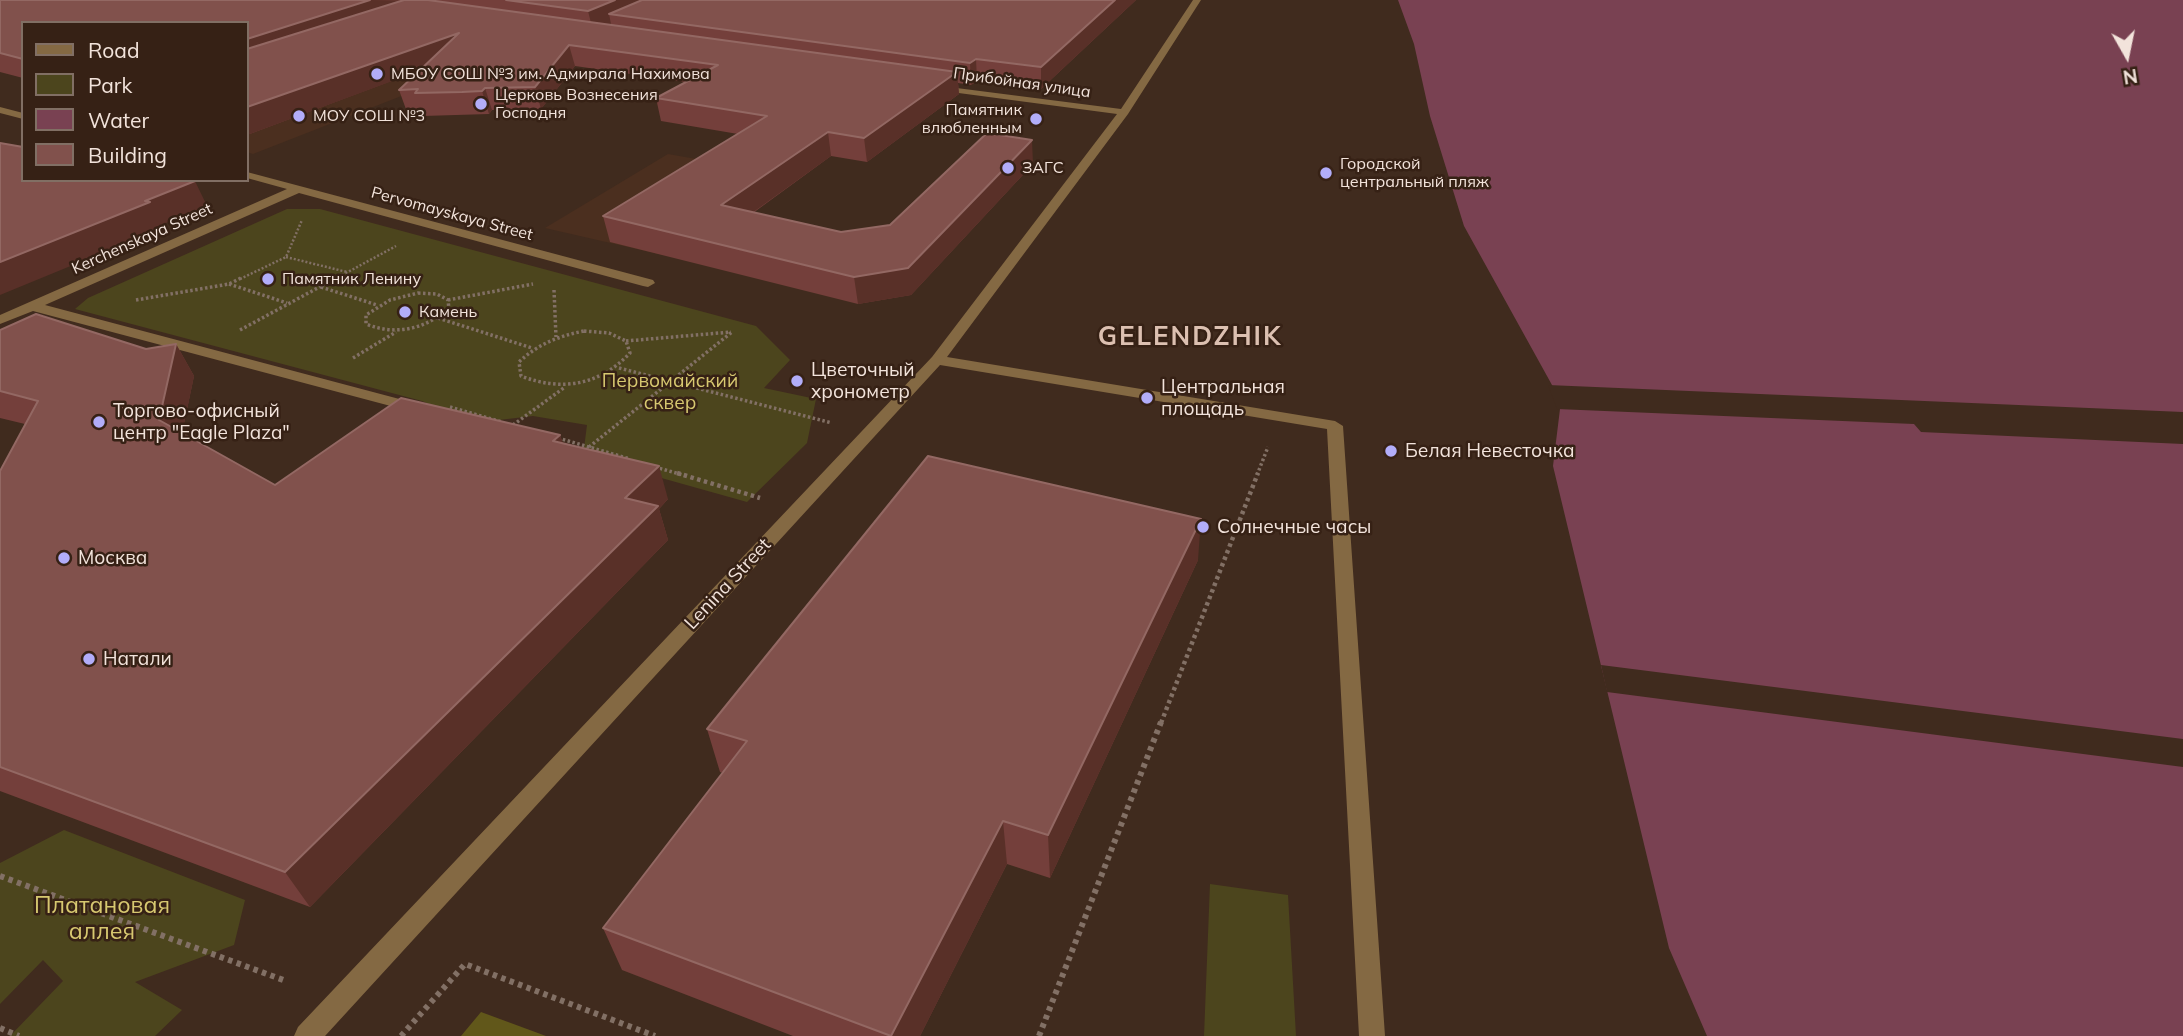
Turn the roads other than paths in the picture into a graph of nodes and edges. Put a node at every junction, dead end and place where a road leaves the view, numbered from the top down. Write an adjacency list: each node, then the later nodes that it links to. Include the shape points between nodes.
1 (1197, 0): 4 (street, Lenina Street)
2 (922, 85): 4 (street, Прибойная улица)
3 (0, 110): 5 (street)
4 (1124, 113): 11 (street, Lenina Street)
5 (21, 115)
6 (248, 175): 7 (street, Pervomayskaya Street)
7 (297, 189): 8 (street, Pervomayskaya Street); 9 (street, Kerchenskaya Street)
8 (648, 283)
9 (31, 306): 10 (street, Kerchenskaya Street); 12 (street, via 421,410)
10 (0, 320)
11 (937, 360): 13 (street, Lenina Street); 14 (street, via 1335,426)
12 (400, 424)
13 (307, 1036)
14 (1372, 1036)

